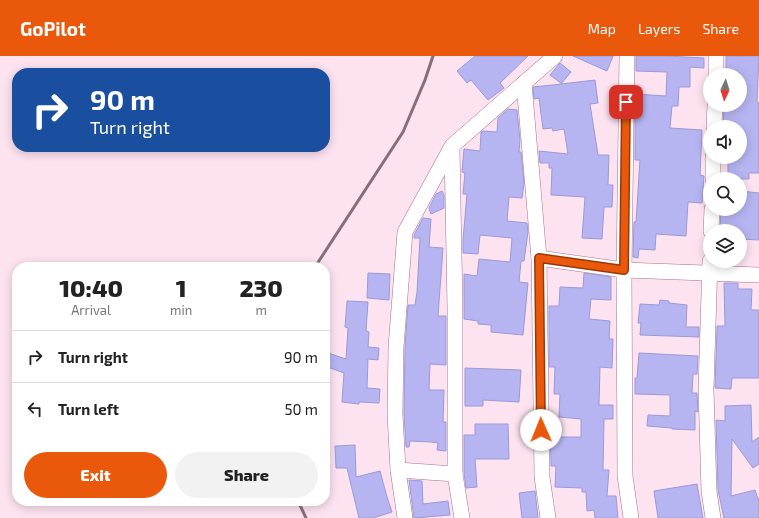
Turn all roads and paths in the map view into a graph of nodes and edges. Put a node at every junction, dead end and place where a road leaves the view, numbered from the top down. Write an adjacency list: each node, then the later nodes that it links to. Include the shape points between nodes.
1 (555, 56): 5 (street)
2 (627, 56): 11 (street)
3 (716, 56): 4 (street)
4 (716, 68)
5 (524, 83): 6 (street); 7 (street)
6 (452, 146): 13 (street, via 405,232 396,347 395,414); 14 (street)
7 (539, 258): 11 (street); 17 (street, via 542,477)
8 (703, 267): 11 (street)
9 (710, 268): 19 (street, via 706,390 709,491)
10 (716, 268): 12 (street)
11 (624, 270): 18 (street, via 625,476)
12 (759, 275)
13 (398, 470): 14 (street); 15 (street)
14 (455, 474): 16 (street)
15 (405, 518)
16 (462, 518)
17 (548, 518)
18 (631, 518)
19 (713, 518)

